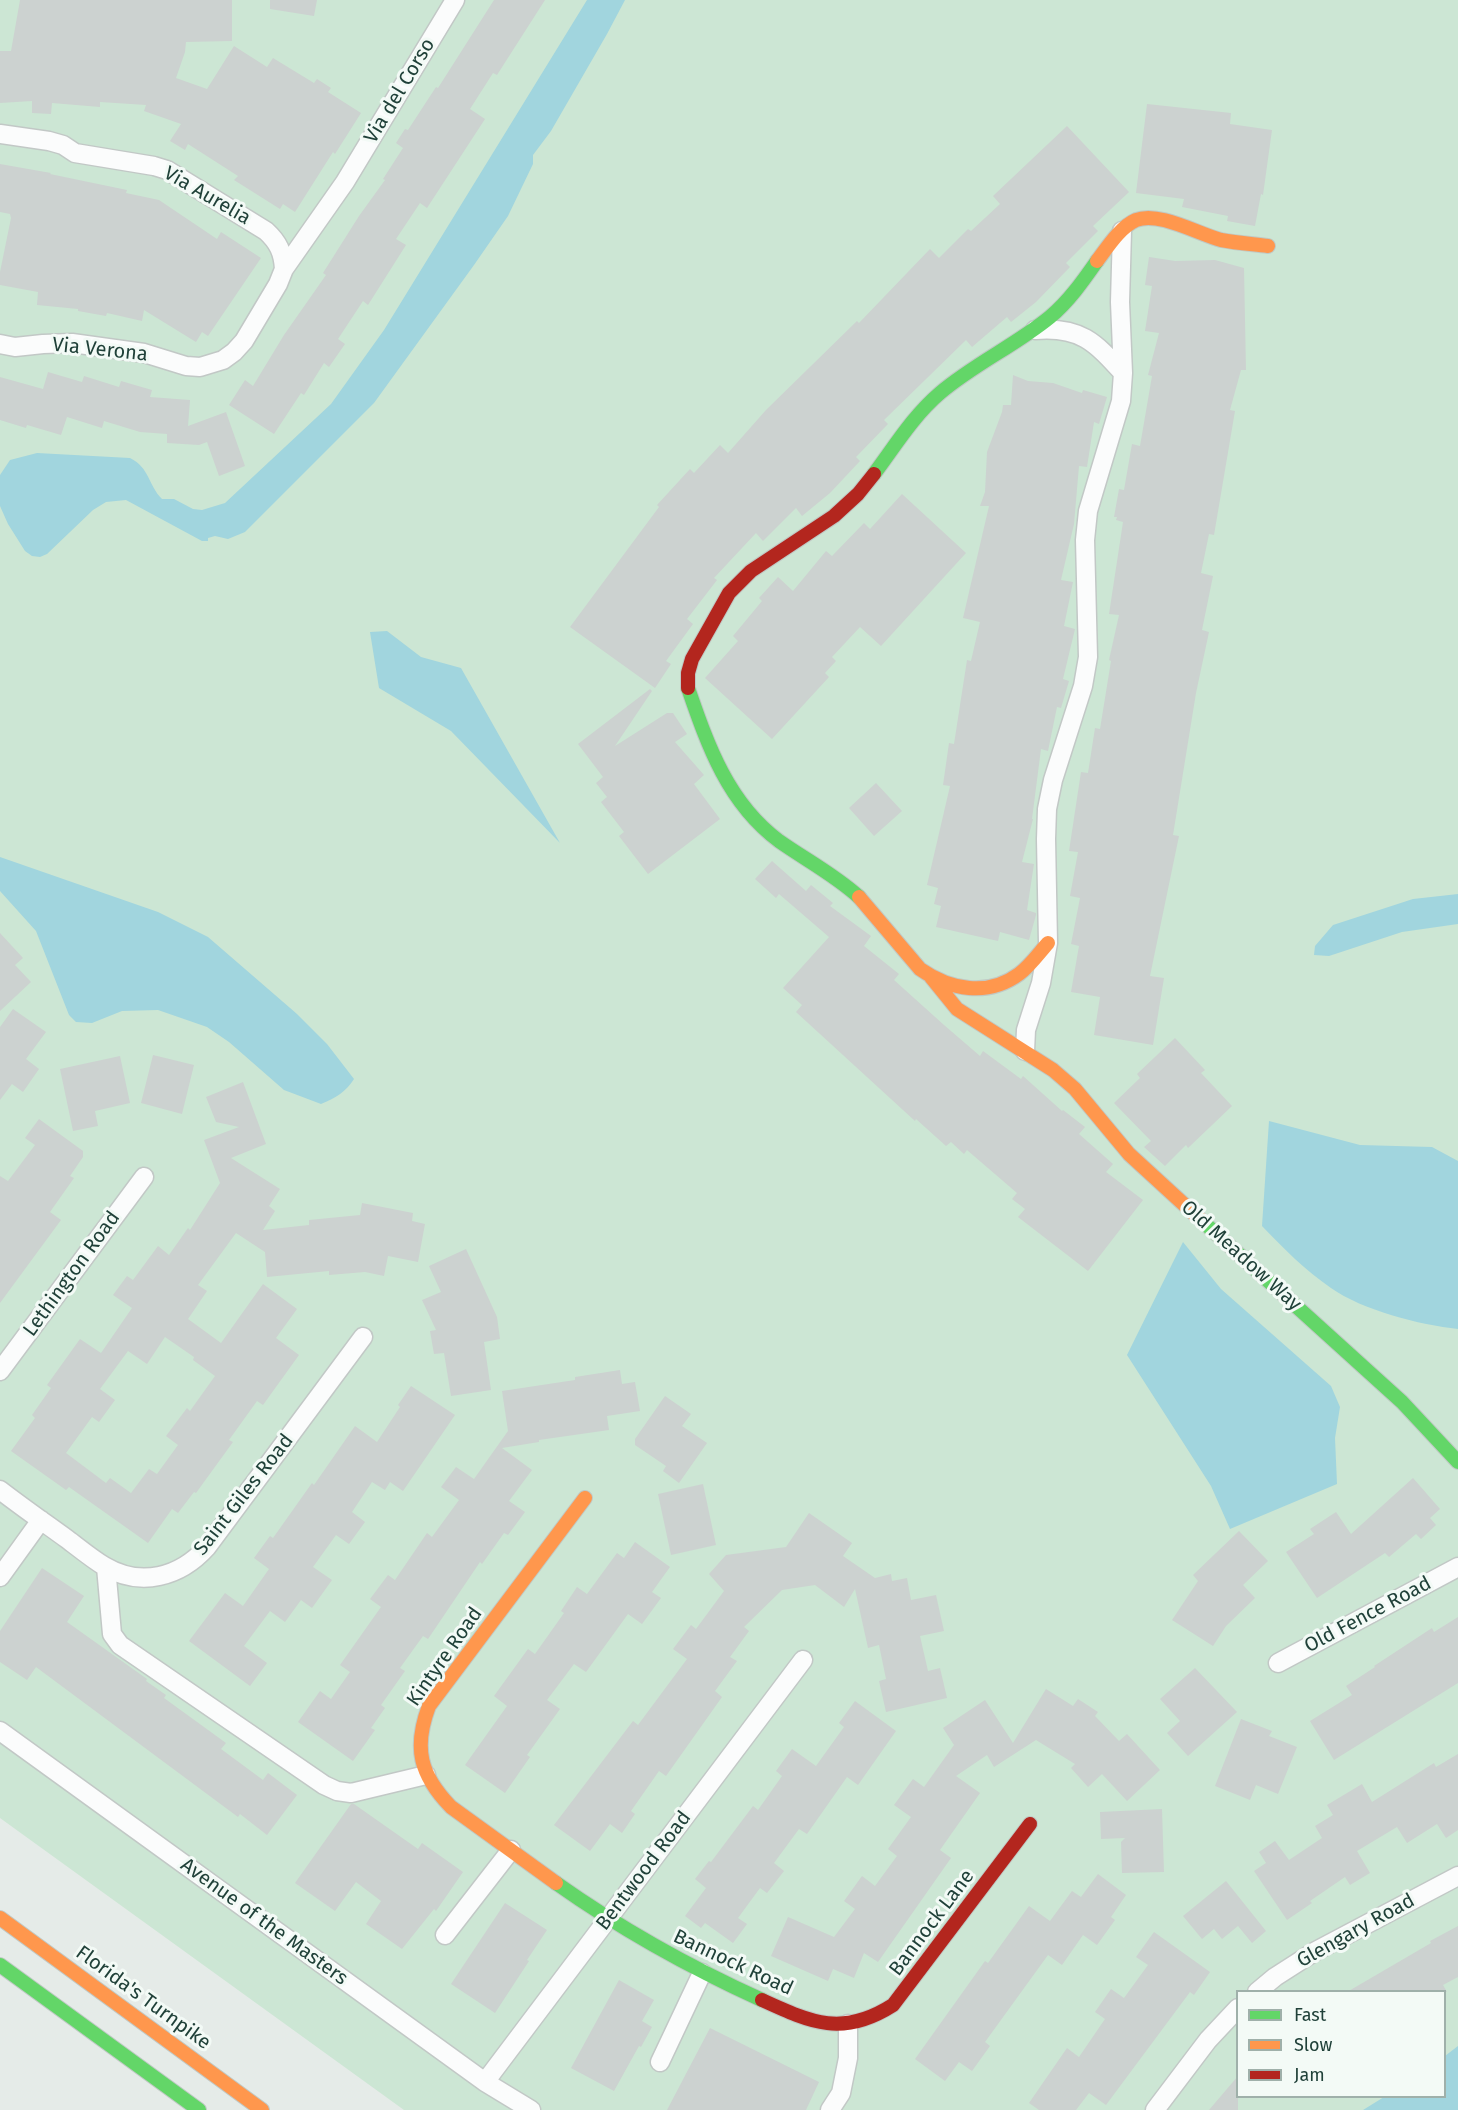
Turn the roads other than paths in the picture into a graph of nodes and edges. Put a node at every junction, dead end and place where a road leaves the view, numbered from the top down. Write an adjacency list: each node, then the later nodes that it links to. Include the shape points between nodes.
1 (455, 0): 5 (street, Via del Corso, via 345,182)
2 (0, 134): 5 (street, Via Aurelia, via 49,141 75,153 167,170 266,231 283,254)
3 (1122, 231): 4 (main road, Old Meadow Way, via 1134,220 1159,219 1218,238); 6 (main road, Old Meadow Way, via 1067,302); 9 (street)
4 (1268, 246)
5 (284, 269): 8 (street, Via del Corso, via 244,341 223,360)
6 (1035, 330): 9 (street, via 1053,329 1086,338 1099,346); 11 (main road, Old Meadow Way, via 939,393 856,495 835,515 740,581 721,606 688,673 688,687 718,769 736,800 777,840 840,880 861,899 912,961)
7 (0, 344): 8 (street, Via Verona, via 15,347 72,343 144,353)
8 (200, 367)
9 (1123, 373): 10 (street, via 1118,417 1087,521 1088,657 1083,686 1047,809)
10 (1048, 943): 11 (main road, Old Meadow Way, via 1013,978 987,989 952,986); 12 (street, via 1041,983 1026,1030)
11 (930, 976): 12 (main road, Old Meadow Way, via 957,1009)
12 (1025, 1052): 16 (main road, Old Meadow Way, via 1075,1089 1129,1154 1402,1402)
13 (144, 1177): 15 (street, Lethington Road)
14 (363, 1336): 20 (street, Saint Giles Road, via 198,1557 174,1572 147,1578)
15 (0, 1371)
16 (1458, 1462)
17 (0, 1490): 19 (street, Saint Giles Road)
18 (585, 1498): 26 (main road, Kintyre Road, via 429,1706 419,1747)
19 (41, 1520): 20 (street, Saint Giles Road); 22 (street)
20 (106, 1567): 26 (street, via 112,1634 120,1645 324,1785 351,1793)
21 (1458, 1567): 24 (street, Old Fence Road)
22 (0, 1577)
23 (803, 1660): 31 (street, Bentwood Road)
24 (1278, 1663)
25 (0, 1731): 39 (street, Avenue of the Masters)
26 (426, 1775): 28 (main road, Kintyre Road, via 439,1796)
27 (1030, 1824): 37 (main road, Bannock Lane, via 903,1994 869,2020)
28 (511, 1850): 31 (main road, Kintyre Road); 32 (street)
29 (1458, 1876): 35 (street, Glengary Road, via 1314,1952)
30 (0, 1918): 41 (main road, Florida's Turnpike)
31 (608, 1919): 34 (main road, Bannock Road); 39 (street, Bentwood Road)
32 (445, 1935)
33 (0, 1965): 40 (main road)
34 (702, 1973): 37 (main road, Bannock Road, via 817,2022); 38 (street)
35 (1259, 1990)
36 (1236, 2010): 44 (street)
37 (848, 2024): 43 (street, via 848,2058 841,2093)
38 (660, 2062)
39 (485, 2082): 42 (street, Avenue of the Masters)
40 (199, 2110)
41 (262, 2110)
42 (531, 2110)
43 (830, 2110)
44 (1155, 2110)

